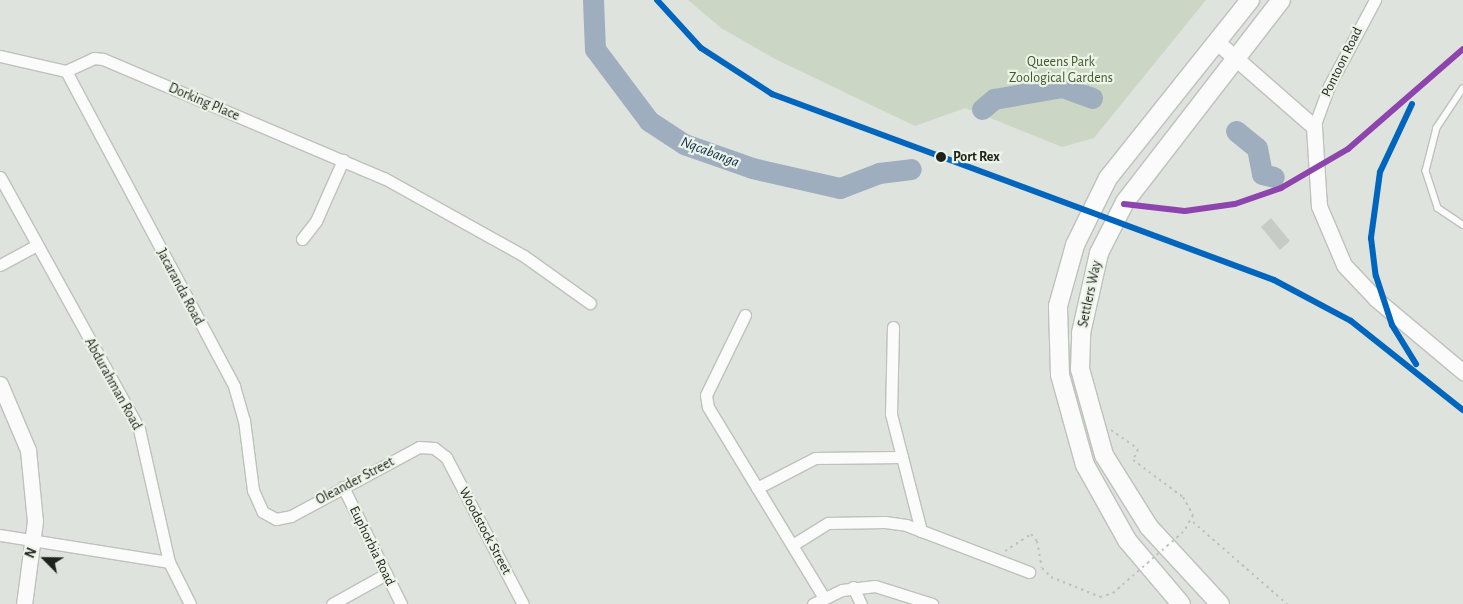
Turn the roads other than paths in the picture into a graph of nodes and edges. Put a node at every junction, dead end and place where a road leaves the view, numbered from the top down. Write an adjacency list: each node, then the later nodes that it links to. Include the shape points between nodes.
1 (1250, 0): 4 (main road, Settlers Way)
2 (1281, 0): 6 (main road, Settlers Way)
3 (1375, 0): 9 (street, Pontoon Road, via 1329,86)
4 (1217, 42): 6 (street); 43 (main road, Settlers Way, via 1141,134 1099,193 1064,279 1058,306 1060,375 1084,466 1127,540)
5 (0, 56): 7 (street)
6 (1236, 56): 9 (street); 44 (main road, Settlers Way, via 1162,150 1110,230 1089,282 1080,369 1104,455 1149,527)
7 (66, 71): 10 (street, Dorking Place, via 94,58 103,59); 25 (street, Jacaranda Road, via 234,386 244,420 253,490)
8 (1463, 89): 12 (lane, via 1437,128 1426,170 1438,208)
9 (1314, 127): 19 (street, Pontoon Road, via 1316,188 1328,236 1353,277)
10 (342, 160): 13 (street, via 316,221); 16 (street, Dorking Place, via 404,188 517,252)
11 (0, 177): 14 (street, Abdurahman Road)
12 (1463, 225)
13 (302, 239)
14 (37, 245): 15 (street); 30 (street, Abdurahman Road, via 139,428)
15 (0, 265)
16 (590, 302)
17 (745, 315): 24 (street, via 706,395 713,422)
18 (894, 327): 21 (street, via 891,414)
19 (1463, 371)
20 (0, 384): 28 (street, via 28,450)
21 (902, 457): 24 (street, via 814,458); 26 (street)
22 (446, 458): 23 (street, Oleander Street, via 440,450 419,447); 39 (street, Woodstock Street)
23 (343, 487): 25 (street, Oleander Street, via 291,516 276,519); 32 (street, Euphorbia Road)
24 (757, 488): 29 (street)
25 (263, 512)
26 (921, 531): 29 (street, via 884,522 828,523); 31 (street)
27 (0, 536): 28 (street)
28 (34, 541): 30 (street); 35 (street)
29 (794, 544): 34 (street)
30 (170, 562): 36 (street, Abdurahman Road)
31 (1029, 572)
32 (386, 574): 37 (street); 38 (street, Euphorbia Road)
33 (853, 587): 34 (street); 41 (street); 42 (street, via 882,587)
34 (824, 598): 40 (street)
35 (24, 604)
36 (190, 604)
37 (332, 604)
38 (401, 604)
39 (523, 604)
40 (813, 604)
41 (861, 604)
42 (932, 604)
43 (1181, 604)
44 (1220, 604)

